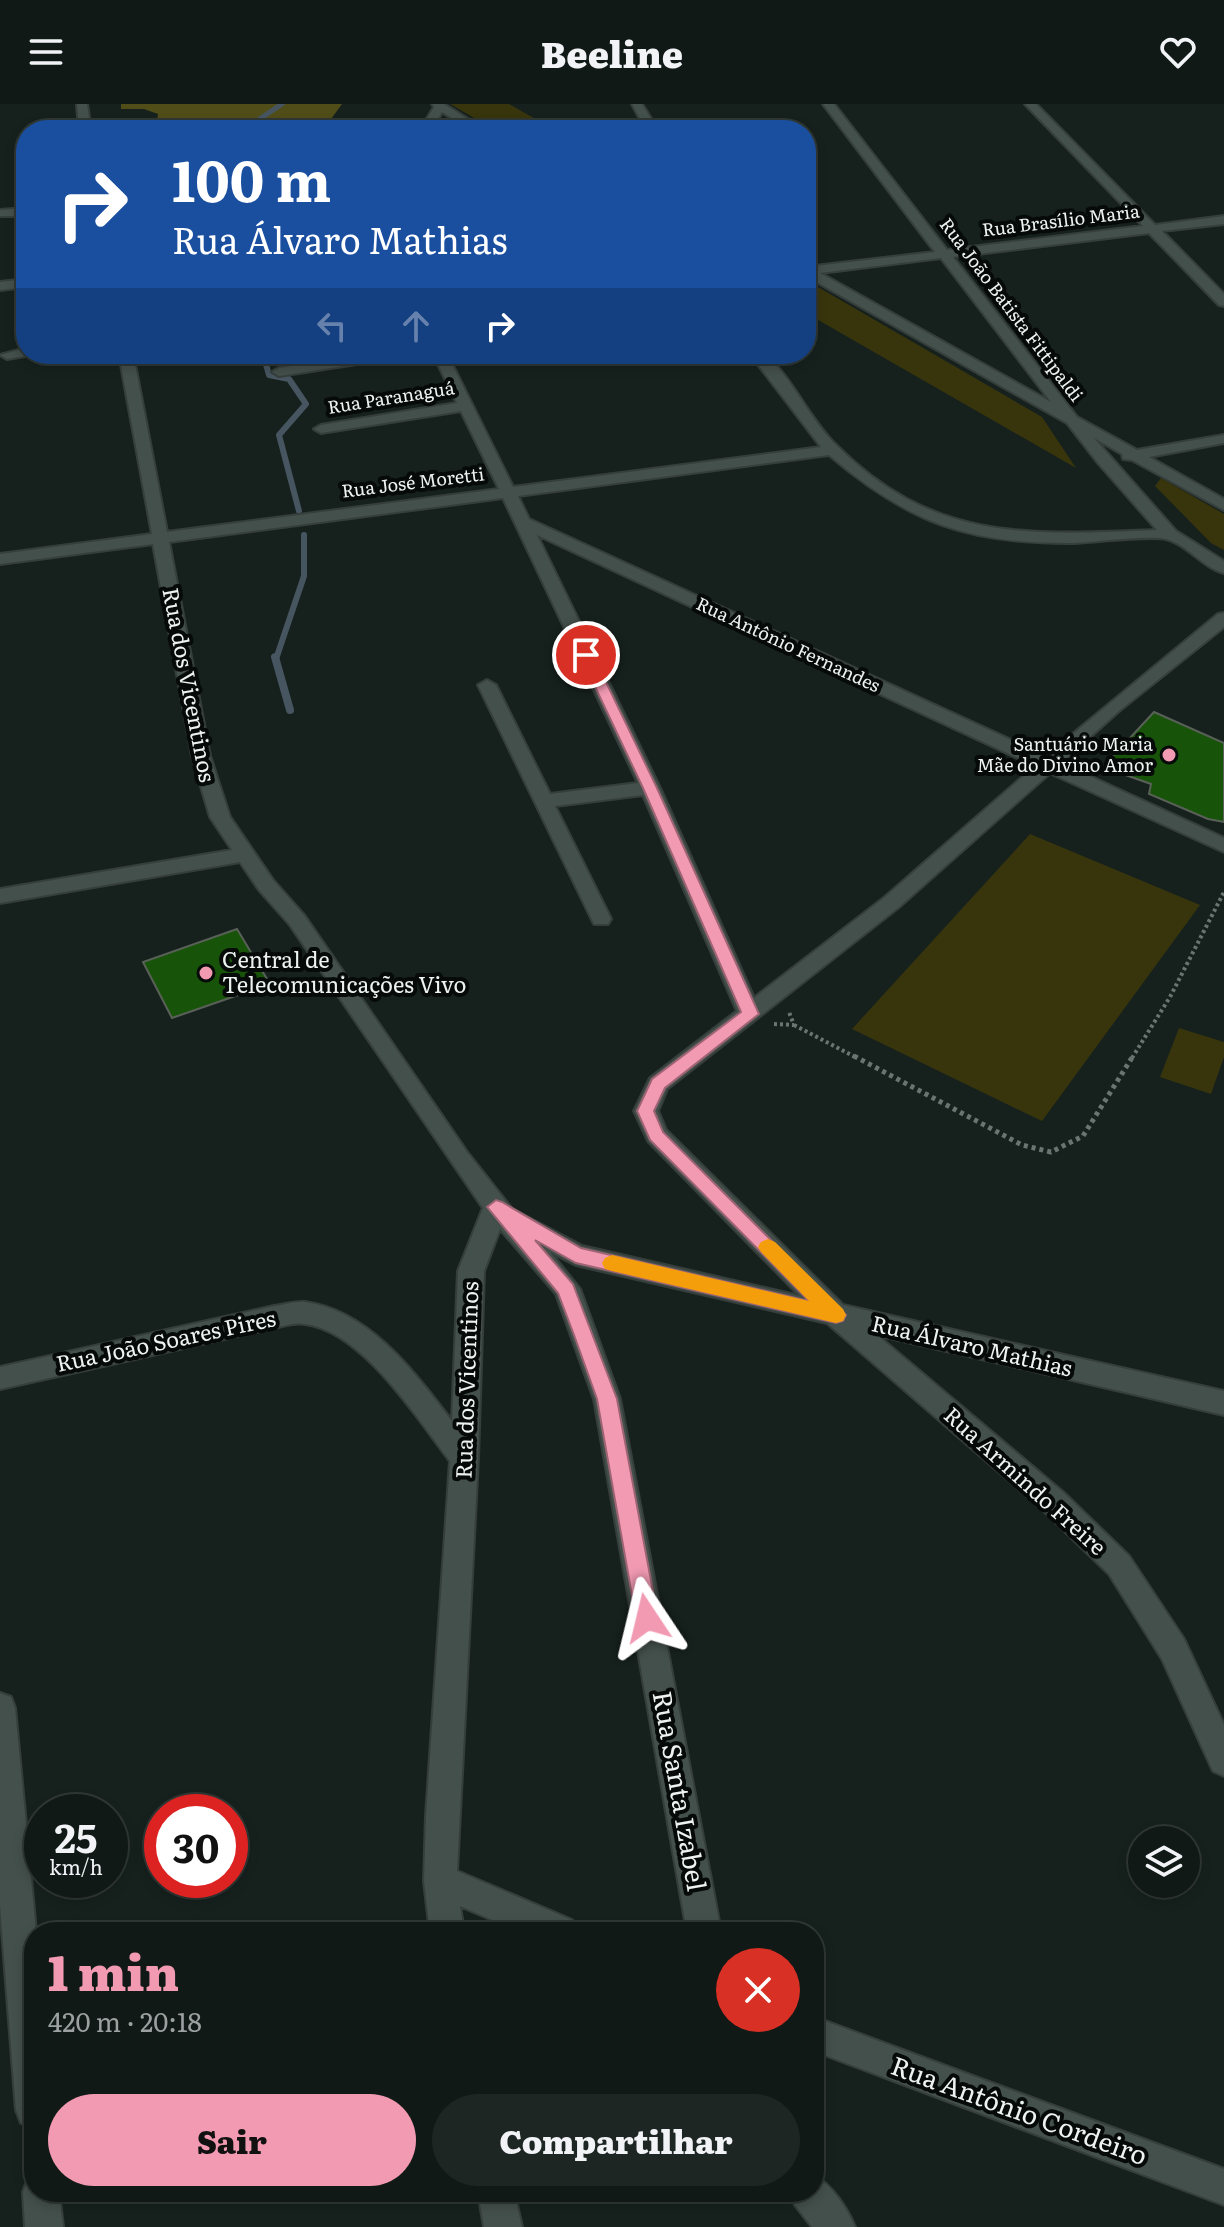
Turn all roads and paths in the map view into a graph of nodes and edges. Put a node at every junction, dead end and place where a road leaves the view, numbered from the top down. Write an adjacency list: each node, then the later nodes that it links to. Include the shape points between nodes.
1 (828, 104): 7 (street, Rua João Batista Fittipaldi)
2 (1030, 104): 6 (street)
3 (438, 105): 4 (street)
4 (463, 120)
5 (1224, 220): 6 (street, Rua Brasílio Maria)
6 (1150, 228): 7 (street, Rua Brasílio Maria); 10 (street)
7 (943, 253): 8 (street, Rua Brasílio Maria); 19 (street, Rua João Batista Fittipaldi)
8 (816, 270)
9 (816, 276): 19 (street)
10 (1224, 302)
11 (16, 354): 12 (street)
12 (7, 355)
13 (128, 364): 29 (street, Rua dos Vicentinos)
14 (331, 364): 17 (street)
15 (445, 364): 18 (street)
16 (768, 364): 22 (street)
17 (279, 372)
18 (467, 406): 20 (street, Rua Paranaguá); 25 (street)
19 (1069, 420): 23 (street); 24 (street, Rua João Batista Fittipaldi)
20 (321, 429)
21 (1224, 439): 23 (street)
22 (832, 450): 25 (street, Rua José Moretti); 28 (street, via 890,497 951,527 1042,539)
23 (1133, 455): 24 (street); 26 (street)
24 (1103, 460): 28 (street, Rua João Batista Fittipaldi)
25 (507, 492): 27 (street); 29 (street, Rua José Moretti)
26 (1224, 505)
27 (523, 522): 34 (street, Rua Antônio Fernandes); 35 (street)
28 (1170, 534): 31 (street, Rua João Batista Fittipaldi)
29 (160, 536): 30 (street, Rua José Moretti); 38 (street, Rua dos Vicentinos, via 210,791 220,817)
30 (0, 559)
31 (1224, 568)
32 (1224, 618): 34 (street, Rua Armindo Freire)
33 (487, 685): 36 (street)
34 (1047, 766): 37 (street, Rua Antônio Fernandes); 42 (street, Rua Armindo Freire, via 892,902)
35 (650, 788): 36 (street); 42 (street)
36 (543, 801): 41 (street)
37 (1224, 846)
38 (247, 854): 40 (street); 44 (street, Rua dos Vicentinos)
39 (1224, 892): 43 (path, via 1170,997 1083,1136 1051,1152 1022,1145)
40 (0, 896)
41 (601, 919)
42 (750, 1014): 45 (street, Rua Armindo Freire, via 658,1084 646,1111 656,1135)
43 (794, 1025)
44 (496, 1207): 45 (street, Rua Álvaro Mathias, via 576,1255); 48 (street, Rua dos Vicentinos, via 471,1271); 55 (street, Rua Santa Izabel, via 567,1289 607,1399)
45 (836, 1315): 47 (street, Rua Álvaro Mathias); 50 (street, Rua Armindo Freire, via 1054,1502 1119,1565 1173,1649)
46 (0, 1378): 48 (street, Rua João Soares Pires, via 306,1313 343,1328 383,1356)
47 (1224, 1403)
48 (464, 1458): 52 (street, Rua dos Vicentinos)
49 (0, 1708): 51 (street)
50 (1224, 1760)
51 (5, 1842): 56 (street)
52 (440, 1881): 53 (street, Rua dos Vicentinos); 54 (street)
53 (446, 1922)
54 (536, 1922)
55 (702, 1922)
56 (24, 2018)
57 (824, 2038): 58 (street, Rua Antônio Cordeiro)
58 (1224, 2187)
59 (42, 2202): 62 (street)
60 (498, 2202): 63 (street)
61 (816, 2202): 64 (street)
62 (44, 2227)
63 (503, 2227)
64 (836, 2227)

